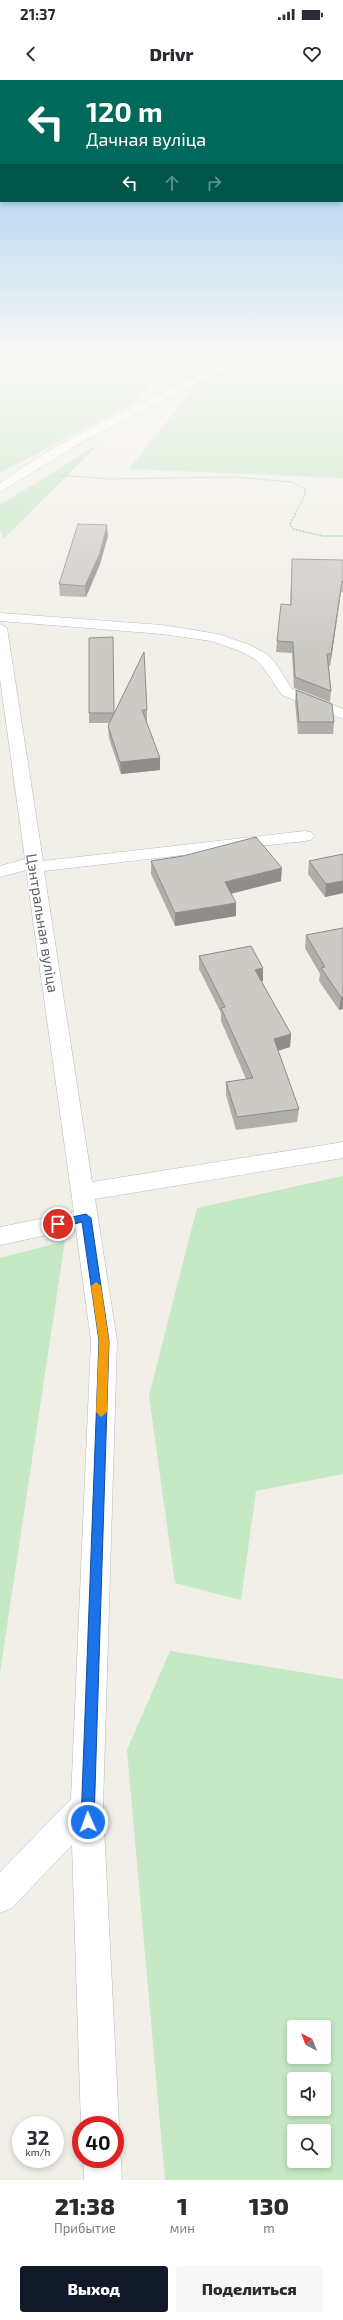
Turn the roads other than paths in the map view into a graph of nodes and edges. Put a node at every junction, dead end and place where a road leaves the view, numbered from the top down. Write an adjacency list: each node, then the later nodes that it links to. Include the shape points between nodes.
1 (55, 453): 2 (street)
2 (0, 488)
3 (0, 617): 5 (street, via 185,632 219,639 261,657 272,668 280,686 287,692)
4 (0, 628): 7 (street, Цэнтральная вуліца)
5 (343, 714)
6 (305, 836): 7 (street)
7 (34, 864): 8 (street); 10 (street, Цэнтральная вуліца)
8 (0, 872)
9 (343, 1150): 10 (street)
10 (85, 1205): 11 (street); 12 (street, Цэнтральная вуліца, via 104,1341)
11 (0, 1236)
12 (87, 1806): 13 (street); 14 (street, Цэнтральная вуліца)
13 (0, 1896)
14 (100, 2116)
15 (102, 2168): 16 (street)
16 (103, 2180)

